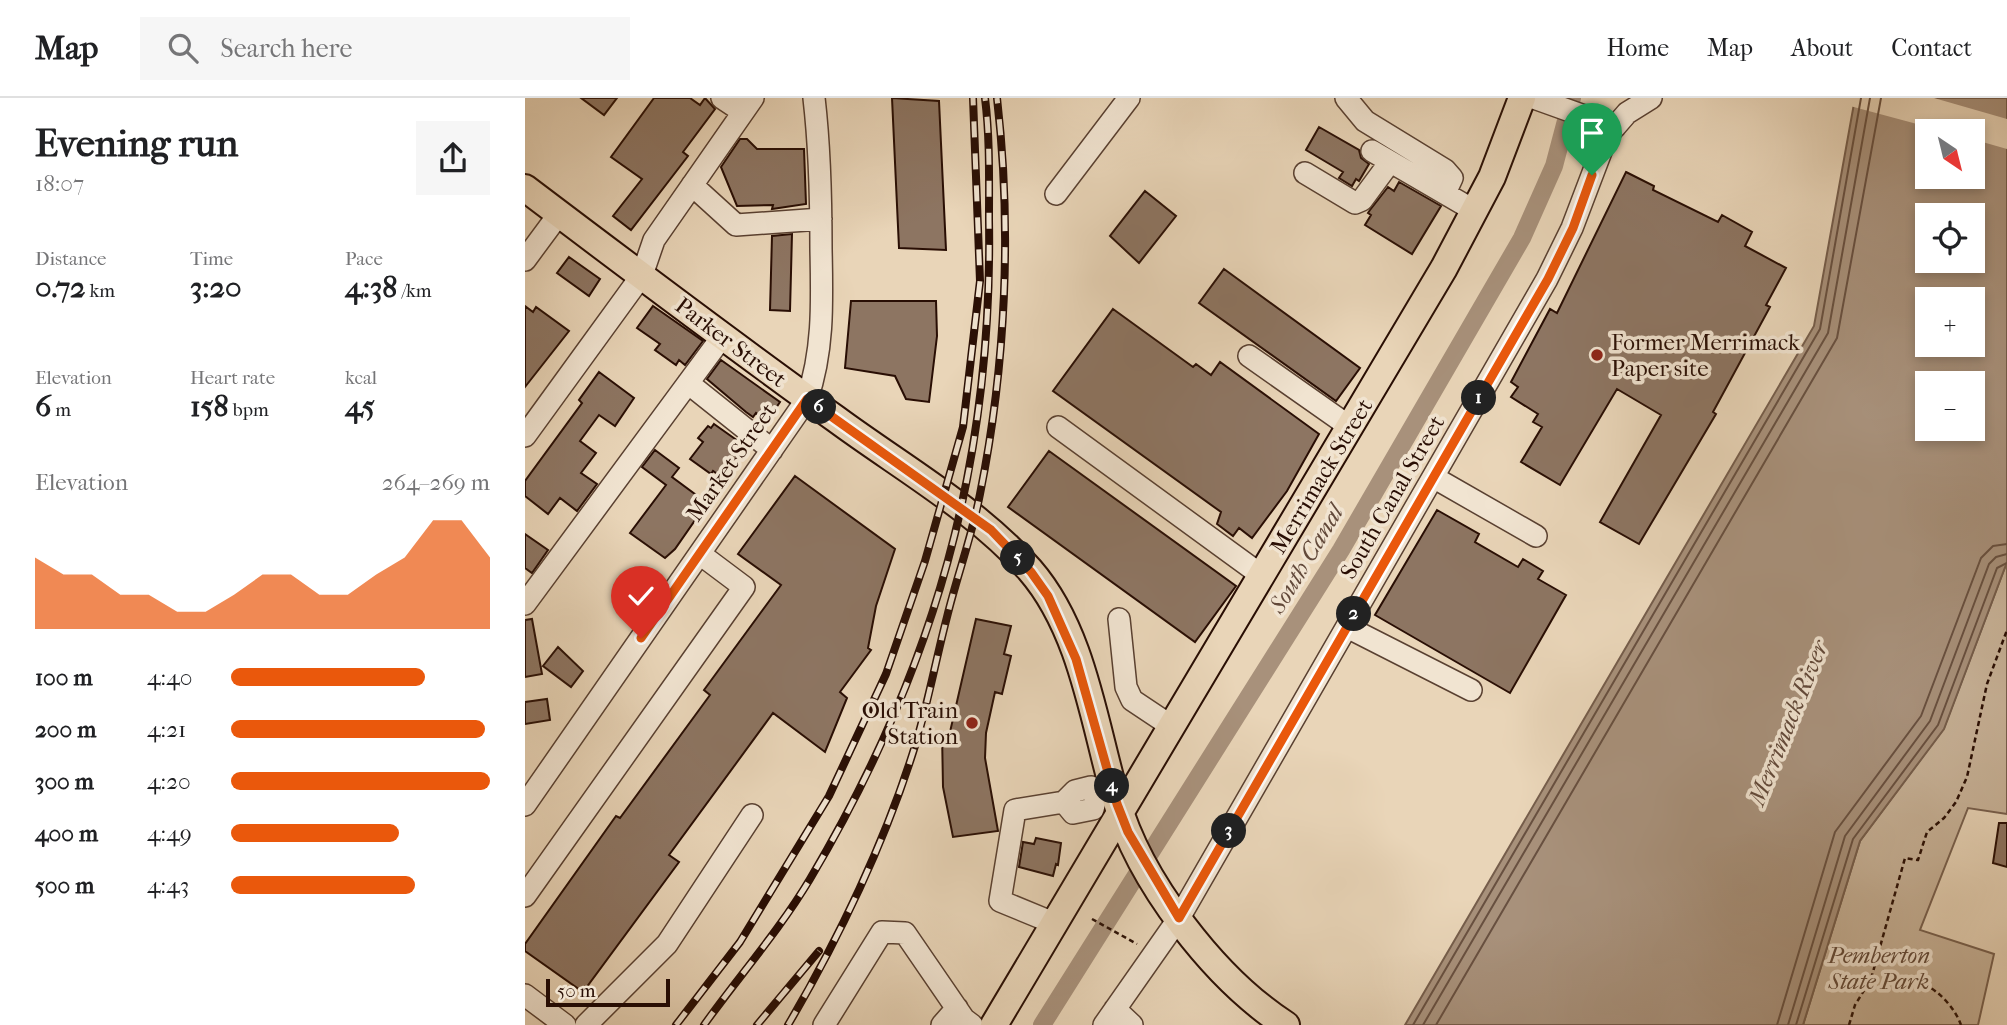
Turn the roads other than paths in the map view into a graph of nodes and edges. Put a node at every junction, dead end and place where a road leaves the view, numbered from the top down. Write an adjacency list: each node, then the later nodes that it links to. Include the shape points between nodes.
1 (722, 98): 8 (street)
2 (814, 98): 19 (street, Market Street)
3 (1129, 98): 16 (street)
4 (1346, 98): 15 (street, via 1365,121 1445,170 1452,178)
5 (1522, 98): 17 (main road, Merrimack Street)
6 (1534, 98): 9 (street)
7 (1651, 98): 9 (street, South Canal Street)
8 (748, 105): 13 (street)
9 (1607, 122): 30 (street, South Canal Street, via 1607,136 1573,228)
10 (1371, 151): 11 (street)
11 (1390, 162): 12 (street, via 1355,203); 15 (street)
12 (1305, 173)
13 (692, 185): 19 (street, via 736,225); 21 (street, via 654,240)
14 (525, 188): 18 (main road, Parker Street)
15 (1445, 193): 17 (street)
16 (1056, 194)
17 (1475, 211): 27 (main road, Merrimack Street)
18 (559, 214): 20 (street); 21 (main road, Parker Street)
19 (821, 219): 25 (street, Market Street, via 818,369)
20 (525, 260)
21 (642, 275): 22 (main road, Parker Street); 28 (street)
22 (722, 337): 24 (street); 25 (main road, Parker Street)
23 (1249, 356): 27 (street)
24 (688, 383): 29 (street); 34 (street)
25 (807, 399): 29 (street, Market Street); 40 (main road, Parker Street, via 991,530 1031,572 1048,596 1076,659)
26 (1058, 427): 33 (street)
27 (1350, 427): 33 (main road, Merrimack Street)
28 (525, 436)
29 (772, 450): 32 (street, Market Street)
30 (1433, 477): 31 (street); 36 (street, South Canal Street)
31 (1535, 536)
32 (700, 554): 39 (street, Market Street); 42 (street, via 744,587)
33 (1261, 575): 38 (main road, Merrimack Street)
34 (525, 604)
35 (1119, 619): 38 (street, via 1126,687 1132,700)
36 (1347, 627): 37 (street); 43 (street, South Canal Street)
37 (1471, 690)
38 (1171, 726): 40 (main road, Merrimack Street)
39 (525, 805)
40 (1114, 807): 43 (main road, Parker Street); 44 (main road, Merrimack Street); 44 (street, via 1073,813 1064,802 1015,810 1000,901)
41 (752, 815): 49 (street, via 667,944)
42 (525, 896)
43 (1173, 911): 47 (street, South Canal Street); 55 (main road, Parker Street, via 1224,974)
44 (1056, 924): 53 (main road, Merrimack Street)
45 (525, 995): 48 (street)
46 (957, 1008): 50 (street, via 905,933 881,932); 51 (street); 52 (street)
47 (1109, 1017): 54 (street)
48 (565, 1025)
49 (586, 1025)
50 (824, 1025)
51 (942, 1025)
52 (972, 1025)
53 (994, 1025)
54 (1132, 1025)
55 (1286, 1025)

